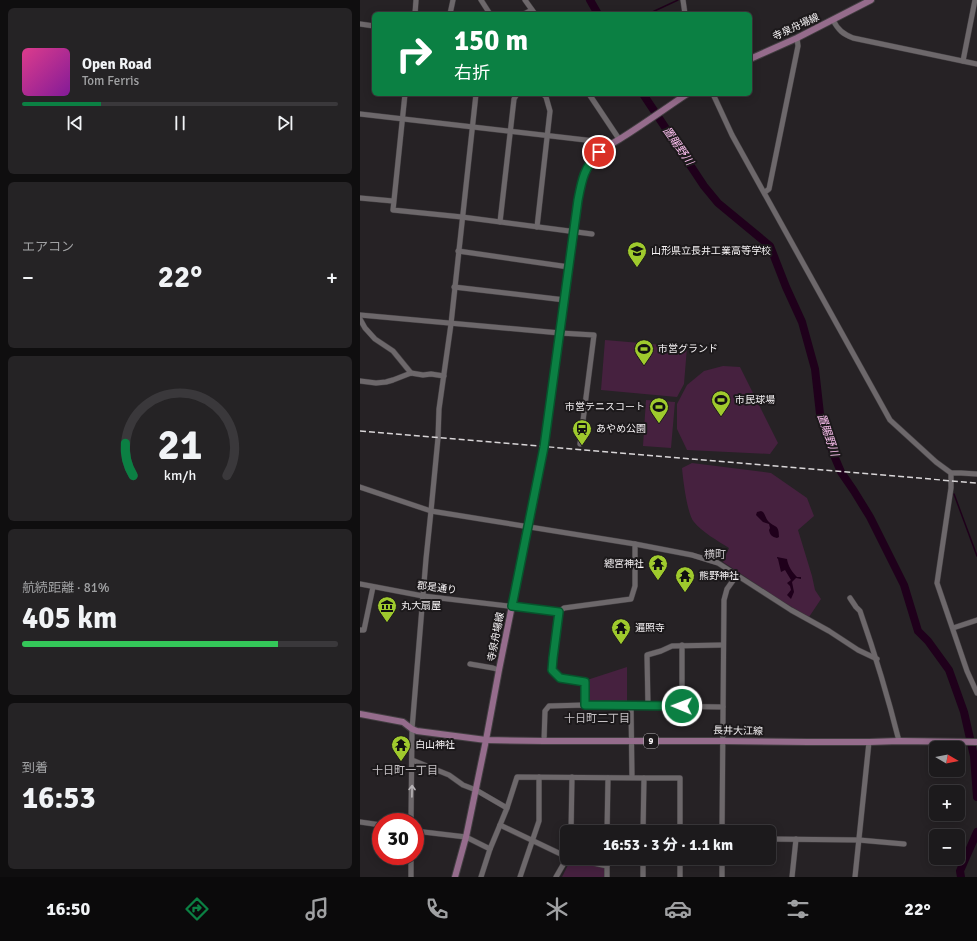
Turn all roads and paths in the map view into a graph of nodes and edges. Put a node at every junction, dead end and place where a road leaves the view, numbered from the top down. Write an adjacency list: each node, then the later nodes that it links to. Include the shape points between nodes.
1 (416, 0): 8 (street)
2 (453, 0): 9 (street)
3 (481, 0): 10 (street)
4 (525, 0): 11 (street)
5 (683, 0): 12 (street)
6 (871, 0): 13 (main road, 寺泉舟場線)
7 (975, 0): 18 (street)
8 (415, 12)
9 (450, 12)
10 (489, 12)
11 (533, 12)
12 (685, 12)
13 (833, 20): 16 (main road, 寺泉舟場線); 18 (street, via 838,29 853,38)
14 (360, 24): 15 (street)
15 (372, 26)
16 (797, 38): 17 (main road, 寺泉舟場線); 34 (street, via 798,46 769,189)
17 (752, 58)
18 (963, 61): 19 (street)
19 (977, 64)
20 (405, 96): 28 (street)
21 (476, 96): 29 (street)
22 (516, 96): 30 (street)
23 (545, 96): 31 (street, via 550,111)
24 (590, 96): 32 (street)
25 (684, 96): 32 (main road, 寺泉舟場線)
26 (714, 96): 34 (street)
27 (360, 114): 28 (street)
28 (402, 120): 29 (street); 36 (street)
29 (472, 127): 30 (street); 37 (street)
30 (510, 131): 31 (street); 38 (street)
31 (547, 136): 33 (street, via 603,142); 39 (street)
32 (621, 138): 33 (main road, 寺泉舟場線)
33 (609, 146): 40 (main road, 寺泉舟場線, via 591,161 583,177)
34 (765, 192): 54 (street, via 890,420)
35 (360, 198): 36 (street)
36 (393, 201): 37 (street, via 393,210)
37 (462, 217): 38 (street); 42 (street)
38 (500, 222): 39 (street)
39 (538, 227): 40 (street)
40 (574, 232): 41 (street); 43 (main road, 寺泉舟場線)
41 (592, 234)
42 (458, 251): 43 (street); 44 (street)
43 (569, 267): 45 (main road, 寺泉舟場線)
44 (454, 287): 45 (street); 48 (street)
45 (564, 300): 49 (main road, 寺泉舟場線)
46 (360, 315): 48 (street)
47 (360, 319): 50 (street, via 375,339 393,350)
48 (450, 324): 49 (street); 51 (street)
49 (560, 333): 53 (street, via 594,335); 58 (main road, 寺泉舟場線, via 544,447)
50 (411, 373): 51 (street); 52 (street, via 386,382)
51 (444, 376): 57 (street)
52 (360, 381)
53 (580, 444)
54 (951, 473): 55 (street); 68 (street, via 937,583)
55 (977, 474)
56 (360, 487): 57 (street)
57 (431, 511): 58 (street); 63 (street)
58 (528, 526): 59 (street); 65 (main road, 寺泉舟場線)
59 (635, 544): 60 (street, via 692,555 718,563); 66 (street, via 635,586 631,599 564,608)
60 (737, 575): 70 (street, via 727,589 724,600); 72 (street, via 791,610)
61 (360, 584): 62 (street, 郡是通り)
62 (373, 587): 63 (street, 郡是通り); 69 (street, via 364,630)
63 (423, 596): 65 (street, 郡是通り); 82 (street)
64 (850, 598): 72 (street, via 860,611)
65 (512, 606): 66 (street, 郡是通り); 74 (main road, 寺泉舟場線)
66 (559, 612): 76 (street, via 552,670 560,678 585,682)
67 (977, 620): 68 (street)
68 (953, 628): 75 (street)
69 (360, 630)
70 (723, 645): 71 (street); 80 (street)
71 (682, 646): 78 (street, via 672,646 647,655); 79 (street)
72 (877, 659): 87 (street)
73 (470, 664): 74 (street)
74 (499, 670): 83 (main road, 寺泉舟場線)
75 (977, 692)
76 (585, 705): 77 (street); 84 (street, via 549,706 545,711)
77 (631, 706): 78 (street); 85 (street)
78 (648, 706): 79 (street)
79 (682, 706): 80 (street)
80 (723, 707): 86 (street)
81 (360, 714): 82 (main road, 長井大江線 / 9, via 403,722)
82 (412, 729): 83 (main road, 長井大江線 / 9); 90 (street)
83 (486, 740): 84 (main road, 長井大江線 / 9); 96 (main road, 寺泉舟場線)
84 (544, 741): 85 (main road, 長井大江線 / 9)
85 (632, 741): 86 (main road, 長井大江線 / 9); 93 (street)
86 (724, 741): 88 (main road, 長井大江線 / 9); 106 (street)
87 (899, 741): 88 (main road, 長井大江線 / 9); 89 (main road, 長井大江線 / 9)
88 (869, 742): 111 (street)
89 (977, 742)
90 (412, 760): 96 (street, via 449,775); 98 (street, one-way to 90)
91 (539, 777): 92 (street); 97 (street, via 517,777); 112 (street, via 538,821)
92 (572, 777): 94 (street); 102 (street)
93 (632, 777): 94 (street); 95 (street)
94 (608, 778): 103 (street)
95 (644, 778): 104 (street); 105 (street, via 680,778)
96 (476, 790): 97 (street); 108 (main road, 寺泉舟場線)
97 (506, 808): 101 (street)
98 (411, 813)
99 (360, 822): 100 (street)
100 (372, 824)
101 (500, 825): 112 (street); 114 (street)
102 (571, 825)
103 (607, 825)
104 (643, 825)
105 (680, 825)
106 (722, 825)
107 (424, 832): 108 (street)
108 (466, 837): 114 (street); 124 (main road, 寺泉舟場線)
109 (776, 839): 110 (street)
110 (796, 839): 111 (street); 132 (street)
111 (859, 840): 113 (street); 133 (street)
112 (532, 841): 115 (street); 126 (street)
113 (904, 844)
114 (490, 849): 125 (street)
115 (560, 854)
116 (411, 865): 123 (street)
117 (564, 865): 127 (street)
118 (602, 865): 122 (street)
119 (643, 865): 129 (street)
120 (680, 865): 130 (street)
121 (722, 865): 131 (street)
122 (607, 866): 128 (street)
123 (411, 877)
124 (455, 877)
125 (481, 877)
126 (520, 877)
127 (556, 877)
128 (607, 877)
129 (643, 877)
130 (680, 877)
131 (722, 877)
132 (792, 877)
133 (855, 877)

